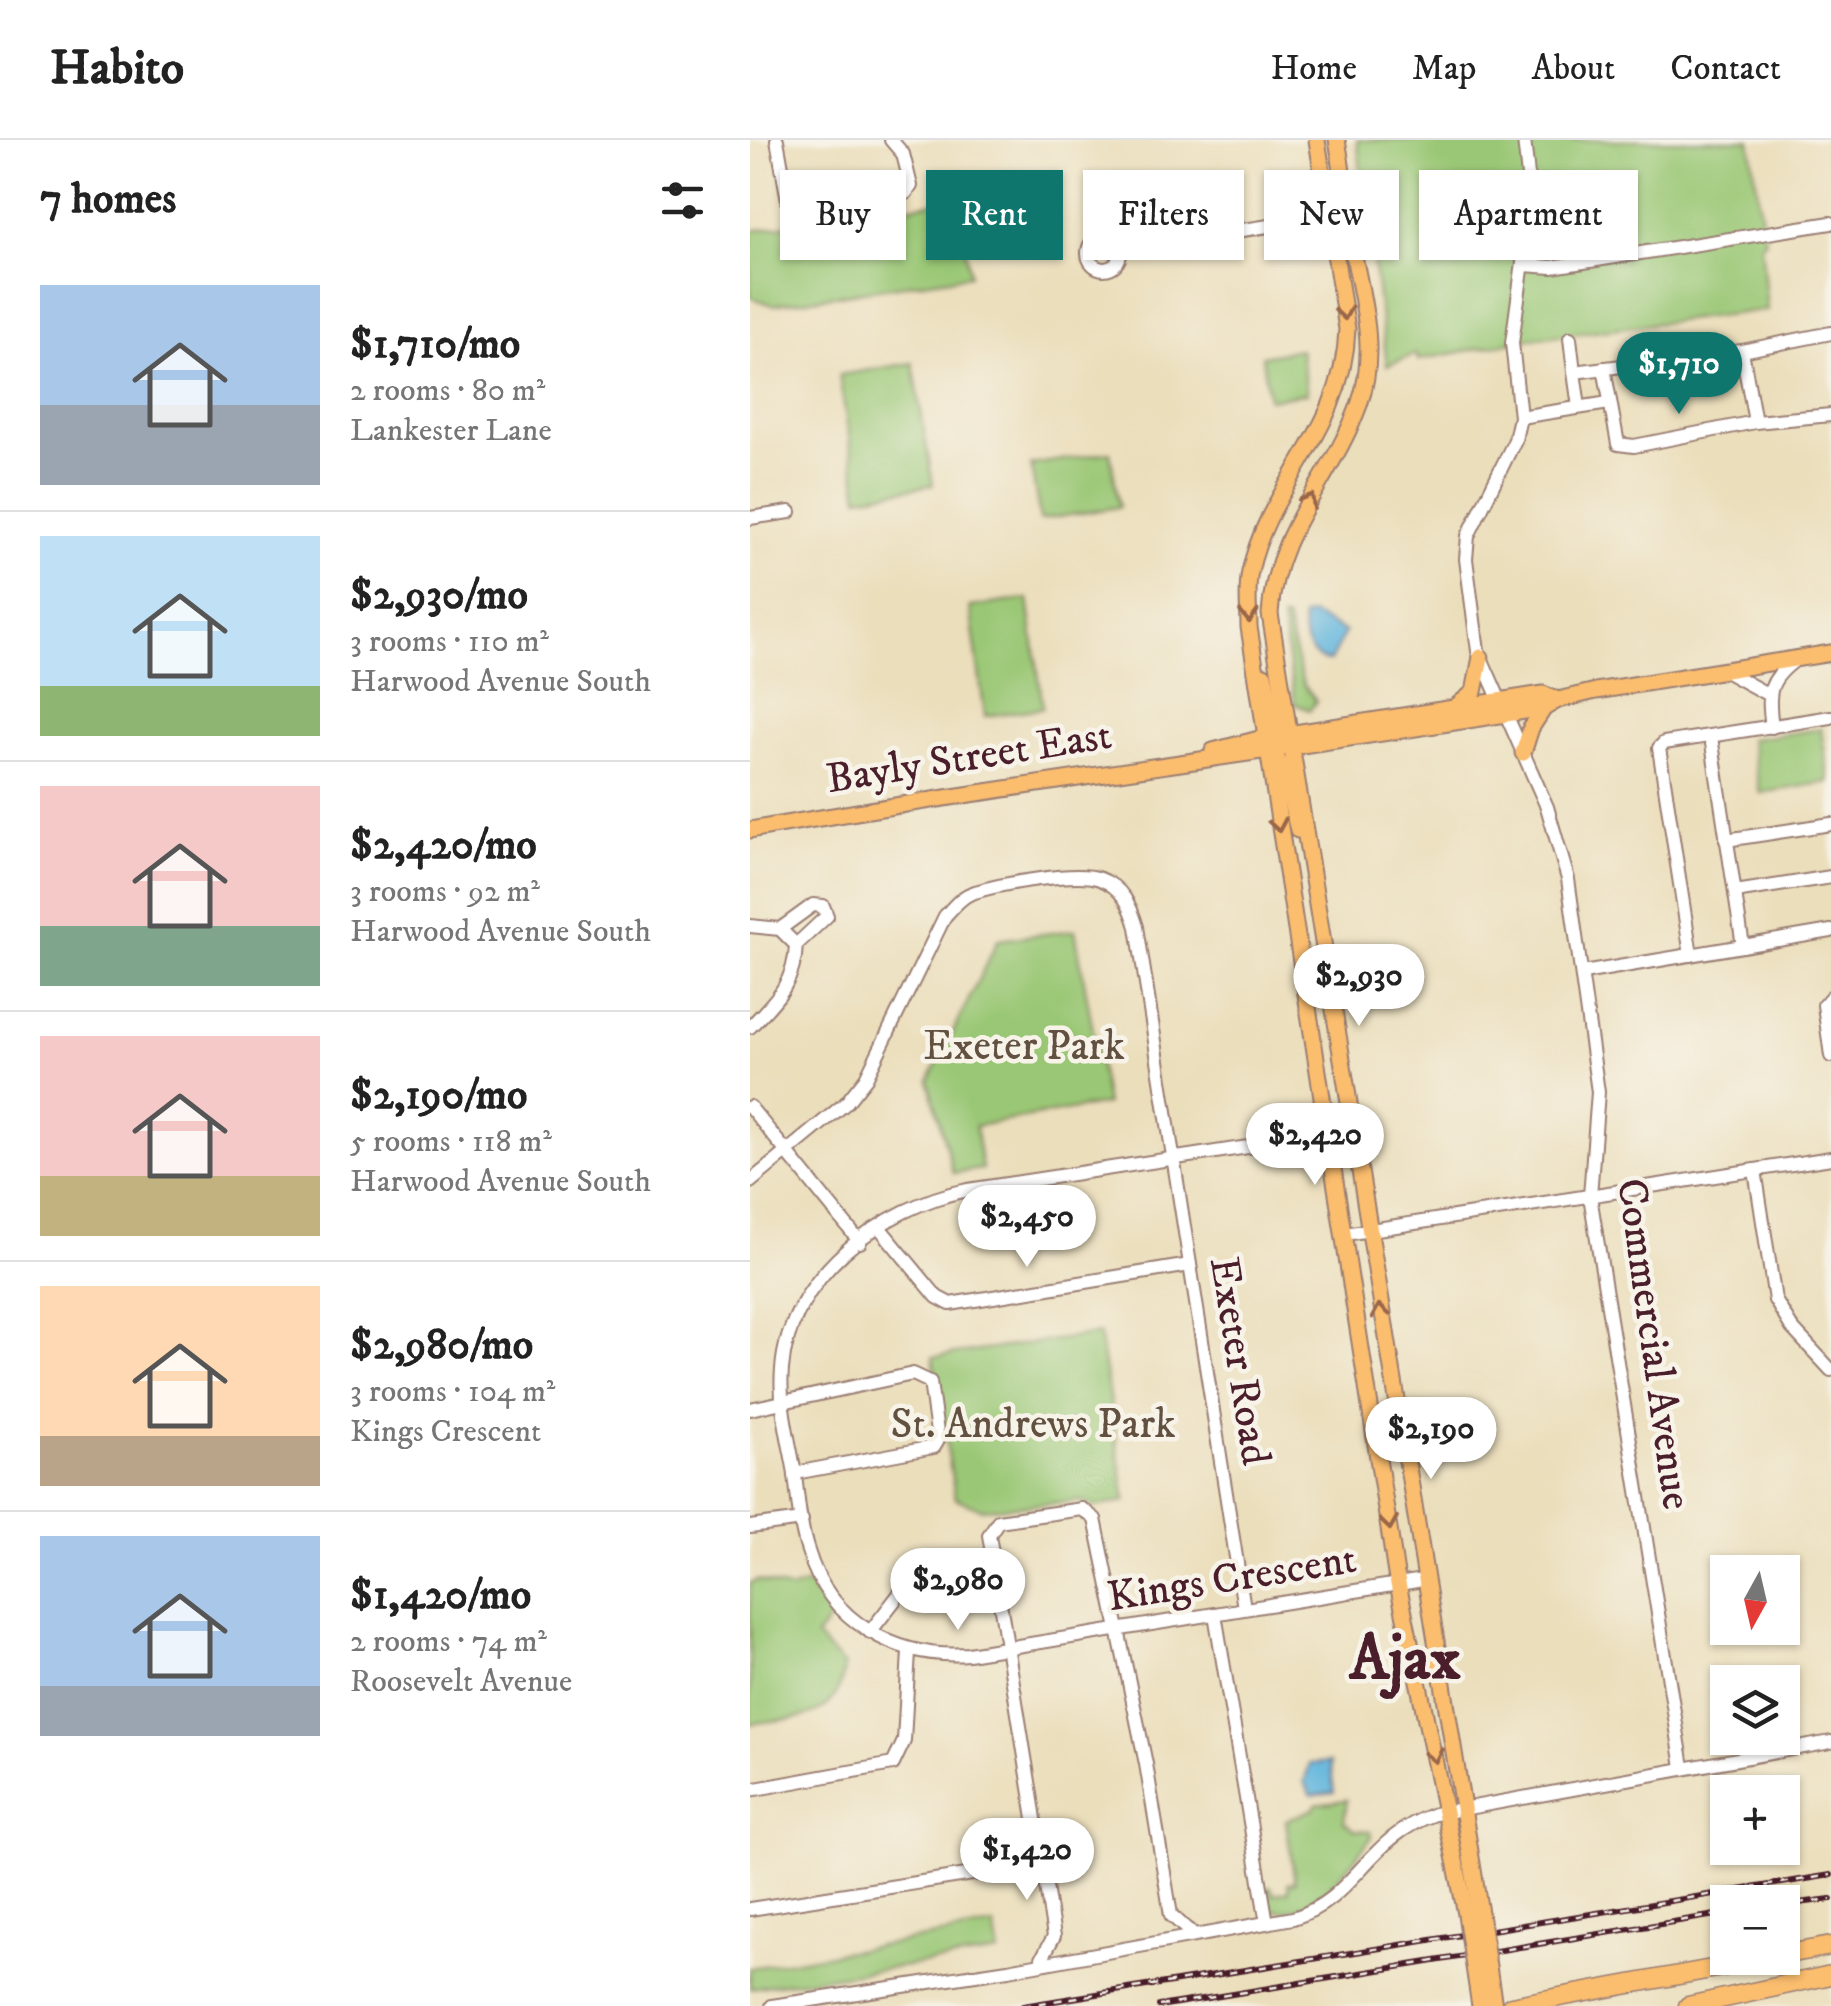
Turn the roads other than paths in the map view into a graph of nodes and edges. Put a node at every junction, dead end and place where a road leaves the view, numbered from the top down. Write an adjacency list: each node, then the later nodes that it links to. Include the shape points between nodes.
1 (777, 140): 2 (street, via 789,206 802,214 906,193 911,186 903,154)
2 (891, 140)
3 (1316, 140): 6 (main road)
4 (1337, 140): 7 (main road)
5 (1524, 140): 11 (street, via 1531,203)
6 (1320, 170)
7 (1341, 170)
8 (1831, 223): 11 (street, via 1552,267)
9 (1335, 260): 35 (main road, one-way to 35, via 1347,329 1338,396 1249,573 1249,627)
10 (1355, 260): 35 (main road, one-way to 10, via 1272,577 1346,436 1368,366)
11 (1524, 264): 20 (street, via 1512,344)
12 (1831, 333): 14 (street)
13 (1570, 338): 16 (street)
14 (1742, 351): 15 (street); 21 (street)
15 (1604, 368): 16 (street); 17 (street)
16 (1574, 372): 18 (street)
17 (1609, 403): 18 (street); 21 (street, via 1618,444)
18 (1579, 407): 20 (street)
19 (1831, 415): 21 (street)
20 (1520, 416): 25 (street, Commercial Avenue, via 1468,536)
21 (1755, 422)
22 (790, 512): 23 (street)
23 (750, 518)
24 (1831, 653): 26 (main road)
25 (1481, 657): 30 (street, Commercial Avenue); 31 (main road, via 1474,692)
26 (1798, 658): 27 (main road); 28 (street, via 1777,673)
27 (1723, 670): 28 (street); 29 (main road)
28 (1767, 694): 33 (street)
29 (1551, 704): 30 (main road, via 1543,694); 36 (main road, via 1531,728)
30 (1505, 708): 31 (main road); 35 (main road); 36 (street, Commercial Avenue)
31 (1452, 709): 35 (main road)
32 (1831, 718): 33 (street)
33 (1772, 727): 34 (street)
34 (1711, 737): 39 (street); 49 (street, via 1664,743 1660,759)
35 (1278, 743): 38 (main road, Bayly Street East); 45 (main road, one-way to 45); 46 (main road)
36 (1523, 753): 50 (street, Commercial Avenue, via 1561,848)
37 (1831, 824): 39 (street)
38 (750, 830)
39 (1726, 840): 41 (street)
40 (1831, 877): 41 (street)
41 (1735, 892): 48 (street)
42 (750, 926): 43 (street)
43 (780, 929): 47 (street); 47 (street, via 813,905 823,906 827,916)
44 (1831, 931): 48 (street)
45 (1297, 934): 46 (main road); 56 (main road)
46 (1322, 934): 55 (main road)
47 (796, 945): 52 (street, via 795,972)
48 (1742, 946): 49 (street)
49 (1691, 955): 50 (street)
50 (1583, 973): 62 (street, Commercial Avenue, via 1598,1092)
51 (1831, 998): 53 (street, via 1824,1005)
52 (750, 1027)
53 (1831, 1056)
54 (750, 1107): 57 (street)
55 (1352, 1131): 56 (street, Kings Crescent); 64 (main road)
56 (1329, 1134): 58 (street, Kings Crescent); 65 (main road)
57 (785, 1150): 58 (street, Exeter Road, via 846,1103 866,1078 957,902 973,892 1079,876 1100,879 1131,905); 61 (street); 66 (street)
58 (1174, 1158): 63 (street, Kings Crescent, via 954,1193); 67 (street, Exeter Road)
59 (1831, 1158): 60 (street)
60 (1755, 1170): 62 (street); 68 (street, via 1775,1300)
61 (750, 1182)
62 (1590, 1196): 64 (street); 86 (street, Commercial Avenue)
63 (879, 1228): 66 (street, Kings Crescent); 67 (street, via 950,1304)
64 (1368, 1231): 65 (street); 69 (main road, one-way to 64)
65 (1345, 1234): 70 (main road)
66 (860, 1242): 71 (street, Kings Crescent, via 823,1273 798,1311 782,1366)
67 (1190, 1265): 79 (street, Exeter Road)
68 (1831, 1370)
69 (1394, 1390): 70 (main road); 76 (main road)
70 (1369, 1393): 77 (main road, one-way to 77)
71 (782, 1402): 72 (street); 73 (street, Kings Crescent); 73 (street, via 914,1374 930,1382 934,1446)
72 (750, 1409)
73 (794, 1472): 74 (street, Kings Crescent)
74 (802, 1520): 75 (street); 81 (street, Kings Crescent, via 824,1587)
75 (750, 1528)
76 (1423, 1580): 77 (street, Kings Crescent); 88 (main road)
77 (1398, 1584): 79 (street, Kings Crescent); 88 (main road, one-way to 88)
78 (901, 1592): 81 (street)
79 (1244, 1608): 80 (street, Kings Crescent)
80 (1215, 1614): 82 (street, Kings Crescent); 93 (street)
81 (870, 1632): 84 (street, Kings Crescent)
82 (1117, 1632): 83 (street, Kings Crescent); 83 (street, via 1095,1519 1082,1509 1013,1518 998,1522 989,1535); 92 (street)
83 (1007, 1648): 84 (street, Kings Crescent); 89 (street)
84 (909, 1652): 87 (street, via 904,1741 893,1764)
85 (1831, 1742): 86 (street)
86 (1683, 1767): 88 (street)
87 (750, 1790)
88 (1454, 1809): 91 (main road); 93 (street, via 1398,1830 1323,1905)
89 (1043, 1863): 90 (street); 95 (street)
90 (750, 1909)
91 (1473, 1913): 105 (main road, bridge); 106 (main road, bridge)
92 (1171, 1915): 94 (street); 96 (street)
93 (1267, 1924): 94 (street); 103 (street)
94 (1191, 1932): 96 (street)
95 (1054, 1936): 98 (street); 100 (street)
96 (1160, 1938): 98 (street)
97 (1831, 1946): 99 (highway)
98 (1072, 1952): 100 (street)
99 (1800, 1952)
100 (1042, 1958): 103 (street)
101 (1710, 1969): 107 (highway)
102 (1831, 1975): 108 (highway)
103 (892, 1986): 104 (street)
104 (772, 2006)
105 (1480, 2006)
106 (1494, 2006)
107 (1511, 2006)
108 (1688, 2006)

